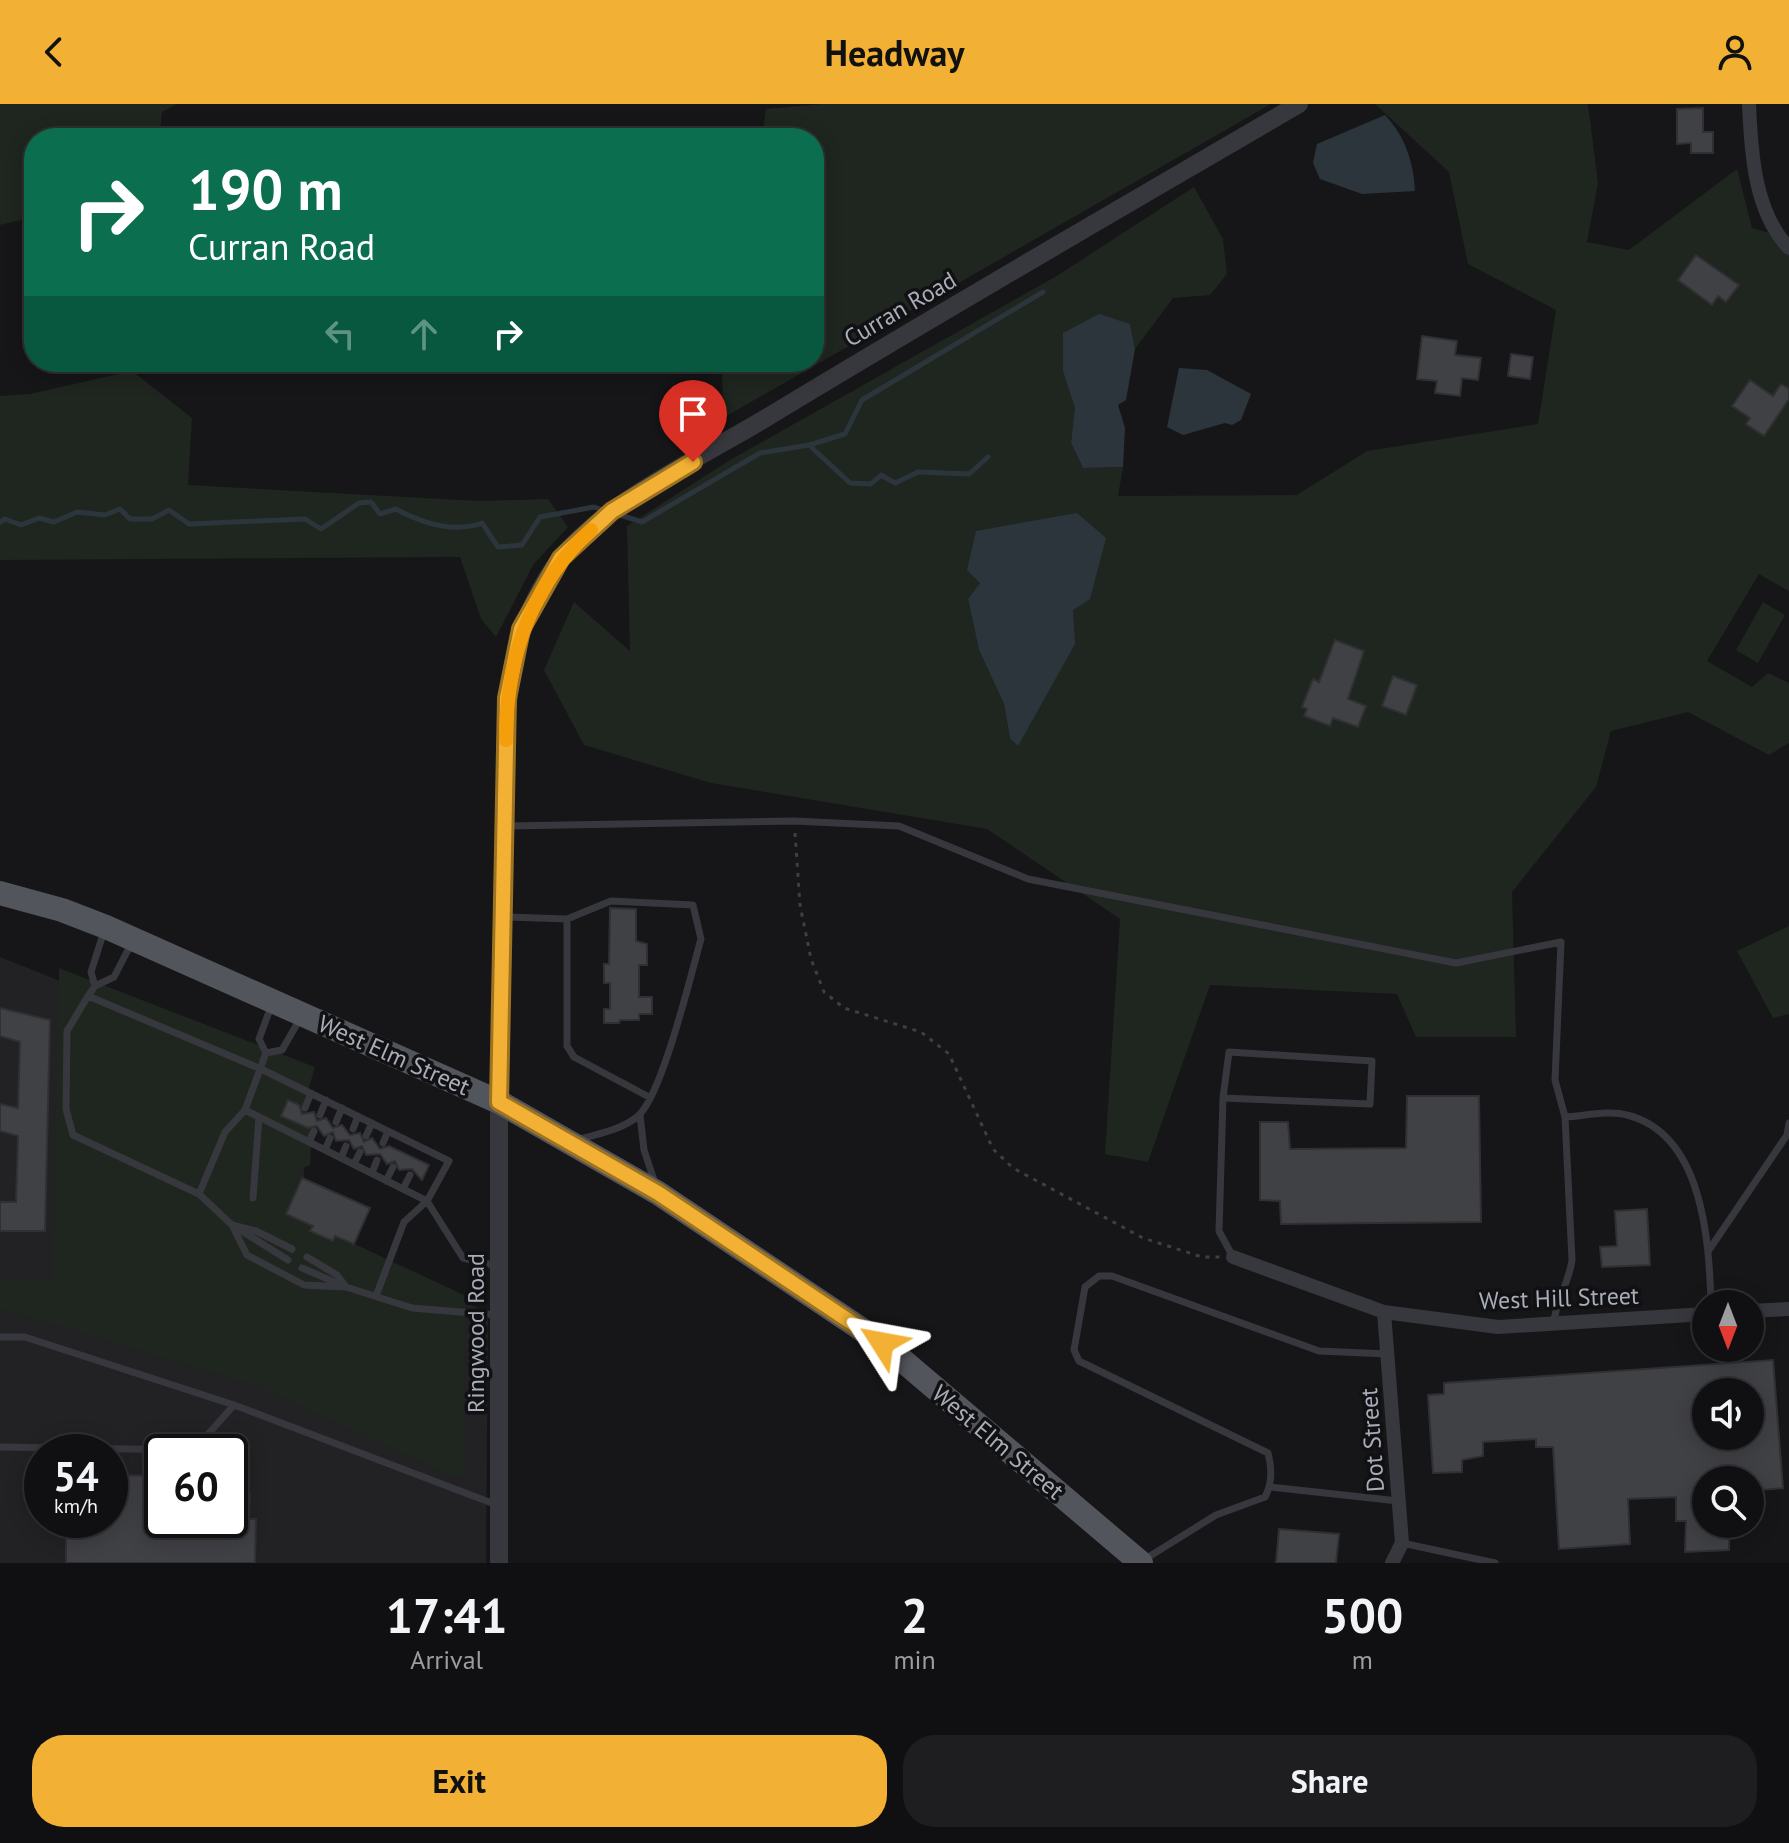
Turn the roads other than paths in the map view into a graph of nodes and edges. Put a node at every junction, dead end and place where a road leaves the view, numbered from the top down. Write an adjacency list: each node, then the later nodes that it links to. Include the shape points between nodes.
1 (1299, 104): 4 (street, Curran Road, via 612,511 561,558 521,629 507,698)
2 (1749, 104): 3 (street, via 1751,160 1776,234)
3 (1789, 248)
4 (505, 826): 6 (street, Curran Road); 28 (lane, via 794,821 899,826 1028,879 1456,963 1561,942 1555,1080)
5 (0, 893): 8 (main road, West Elm Street)
6 (503, 917): 7 (lane); 20 (street, Curran Road)
7 (567, 919): 17 (lane, via 567,1046 574,1057); 17 (lane, via 611,901 693,905 701,939)
8 (106, 927): 9 (main road, West Elm Street); 10 (lane, via 91,972)
9 (134, 939): 10 (lane, via 114,977); 12 (main road, West Elm Street)
10 (95, 986): 11 (lane)
11 (88, 996): 15 (lane); 58 (lane, via 67,1031 66,1109 73,1135)
12 (274, 1001): 13 (main road, West Elm Street); 14 (lane, via 259,1039)
13 (303, 1014): 14 (lane, via 282,1050); 20 (main road, West Elm Street)
14 (266, 1053): 15 (lane)
15 (261, 1069): 16 (lane); 23 (lane)
16 (311, 1093): 19 (lane); 21 (lane)
17 (649, 1097): 25 (lane)
18 (1223, 1098): 18 (lane, via 1370,1104 1372,1061 1229,1052); 65 (lane, via 1219,1231)
19 (326, 1100): 22 (lane); 24 (lane)
20 (499, 1102): 41 (main road, West Elm Street); 67 (street, Ringwood Road)
21 (305, 1108)
22 (342, 1108): 26 (lane); 29 (lane)
23 (245, 1110): 27 (lane); 58 (lane, via 225,1132)
24 (320, 1115)
25 (640, 1115): 41 (lane); 57 (lane)
26 (358, 1116): 30 (lane); 33 (lane)
27 (259, 1117): 36 (lane); 59 (lane)
28 (1565, 1117): 63 (lane, via 1624,1114 1646,1122 1675,1145 1701,1203); 77 (lane, via 1572,1260 1569,1282 1555,1304)
29 (336, 1122)
30 (372, 1123): 35 (lane); 37 (lane)
31 (1789, 1123): 63 (lane, via 1780,1145)
32 (300, 1124): 36 (lane)
33 (353, 1129)
34 (314, 1131): 40 (lane)
35 (388, 1131): 39 (lane); 42 (lane)
36 (296, 1135): 40 (lane)
37 (366, 1136)
38 (330, 1138): 45 (lane)
39 (405, 1139): 44 (lane); 46 (lane)
40 (309, 1142): 45 (lane)
41 (570, 1142): 57 (main road, West Elm Street)
42 (383, 1143)
43 (346, 1146): 48 (lane)
44 (423, 1148): 49 (lane); 60 (lane, via 449,1161)
45 (325, 1150): 48 (lane)
46 (399, 1151)
47 (360, 1152): 51 (lane)
48 (341, 1158): 51 (lane)
49 (417, 1159)
50 (377, 1160): 53 (lane)
51 (354, 1164): 53 (lane)
52 (393, 1167): 55 (lane)
53 (372, 1173): 55 (lane)
54 (410, 1175): 56 (lane)
55 (386, 1181): 56 (lane)
56 (403, 1189): 60 (lane)
57 (658, 1193): 88 (main road, West Elm Street, via 882,1343)
58 (199, 1194): 61 (lane)
59 (253, 1198)
60 (427, 1201): 67 (lane, via 463,1258); 71 (lane, via 404,1222)
61 (232, 1225): 62 (lane); 66 (lane); 69 (lane, via 247,1255 304,1285)
62 (292, 1249)
63 (1709, 1250): 70 (lane)
64 (307, 1257): 69 (lane, via 337,1275)
65 (1233, 1257): 74 (street, West Hill Street)
66 (288, 1260)
67 (499, 1267): 75 (street, Ringwood Road)
68 (302, 1268): 69 (lane)
69 (346, 1287): 71 (lane)
70 (1710, 1290)
71 (376, 1296): 75 (lane, via 412,1308)
72 (1789, 1309): 73 (street)
73 (1764, 1310)
74 (1384, 1312): 77 (street, West Hill Street, via 1498,1327); 79 (street, Dot Street)
75 (499, 1315): 84 (street, Ringwood Road)
76 (1692, 1315): 77 (street, West Hill Street)
77 (1554, 1324)
78 (0, 1337): 80 (lane, via 25,1337)
79 (1387, 1354): 82 (lane, via 1319,1351 1112,1276 1099,1276 1085,1287 1074,1350 1079,1361 1268,1453); 83 (street, Dot Street)
80 (234, 1405): 81 (lane, via 194,1450); 84 (lane)
81 (0, 1447)
82 (1270, 1487): 83 (lane); 88 (lane, via 1265,1497 1216,1515)
83 (1398, 1501): 85 (street, Dot Street)
84 (499, 1506): 87 (street, Ringwood Road)
85 (1402, 1543): 86 (lane); 89 (street)
86 (1460, 1556): 90 (lane); 91 (lane)
87 (499, 1563)
88 (1140, 1563)
89 (1392, 1563)
90 (1454, 1563)
91 (1495, 1563)

